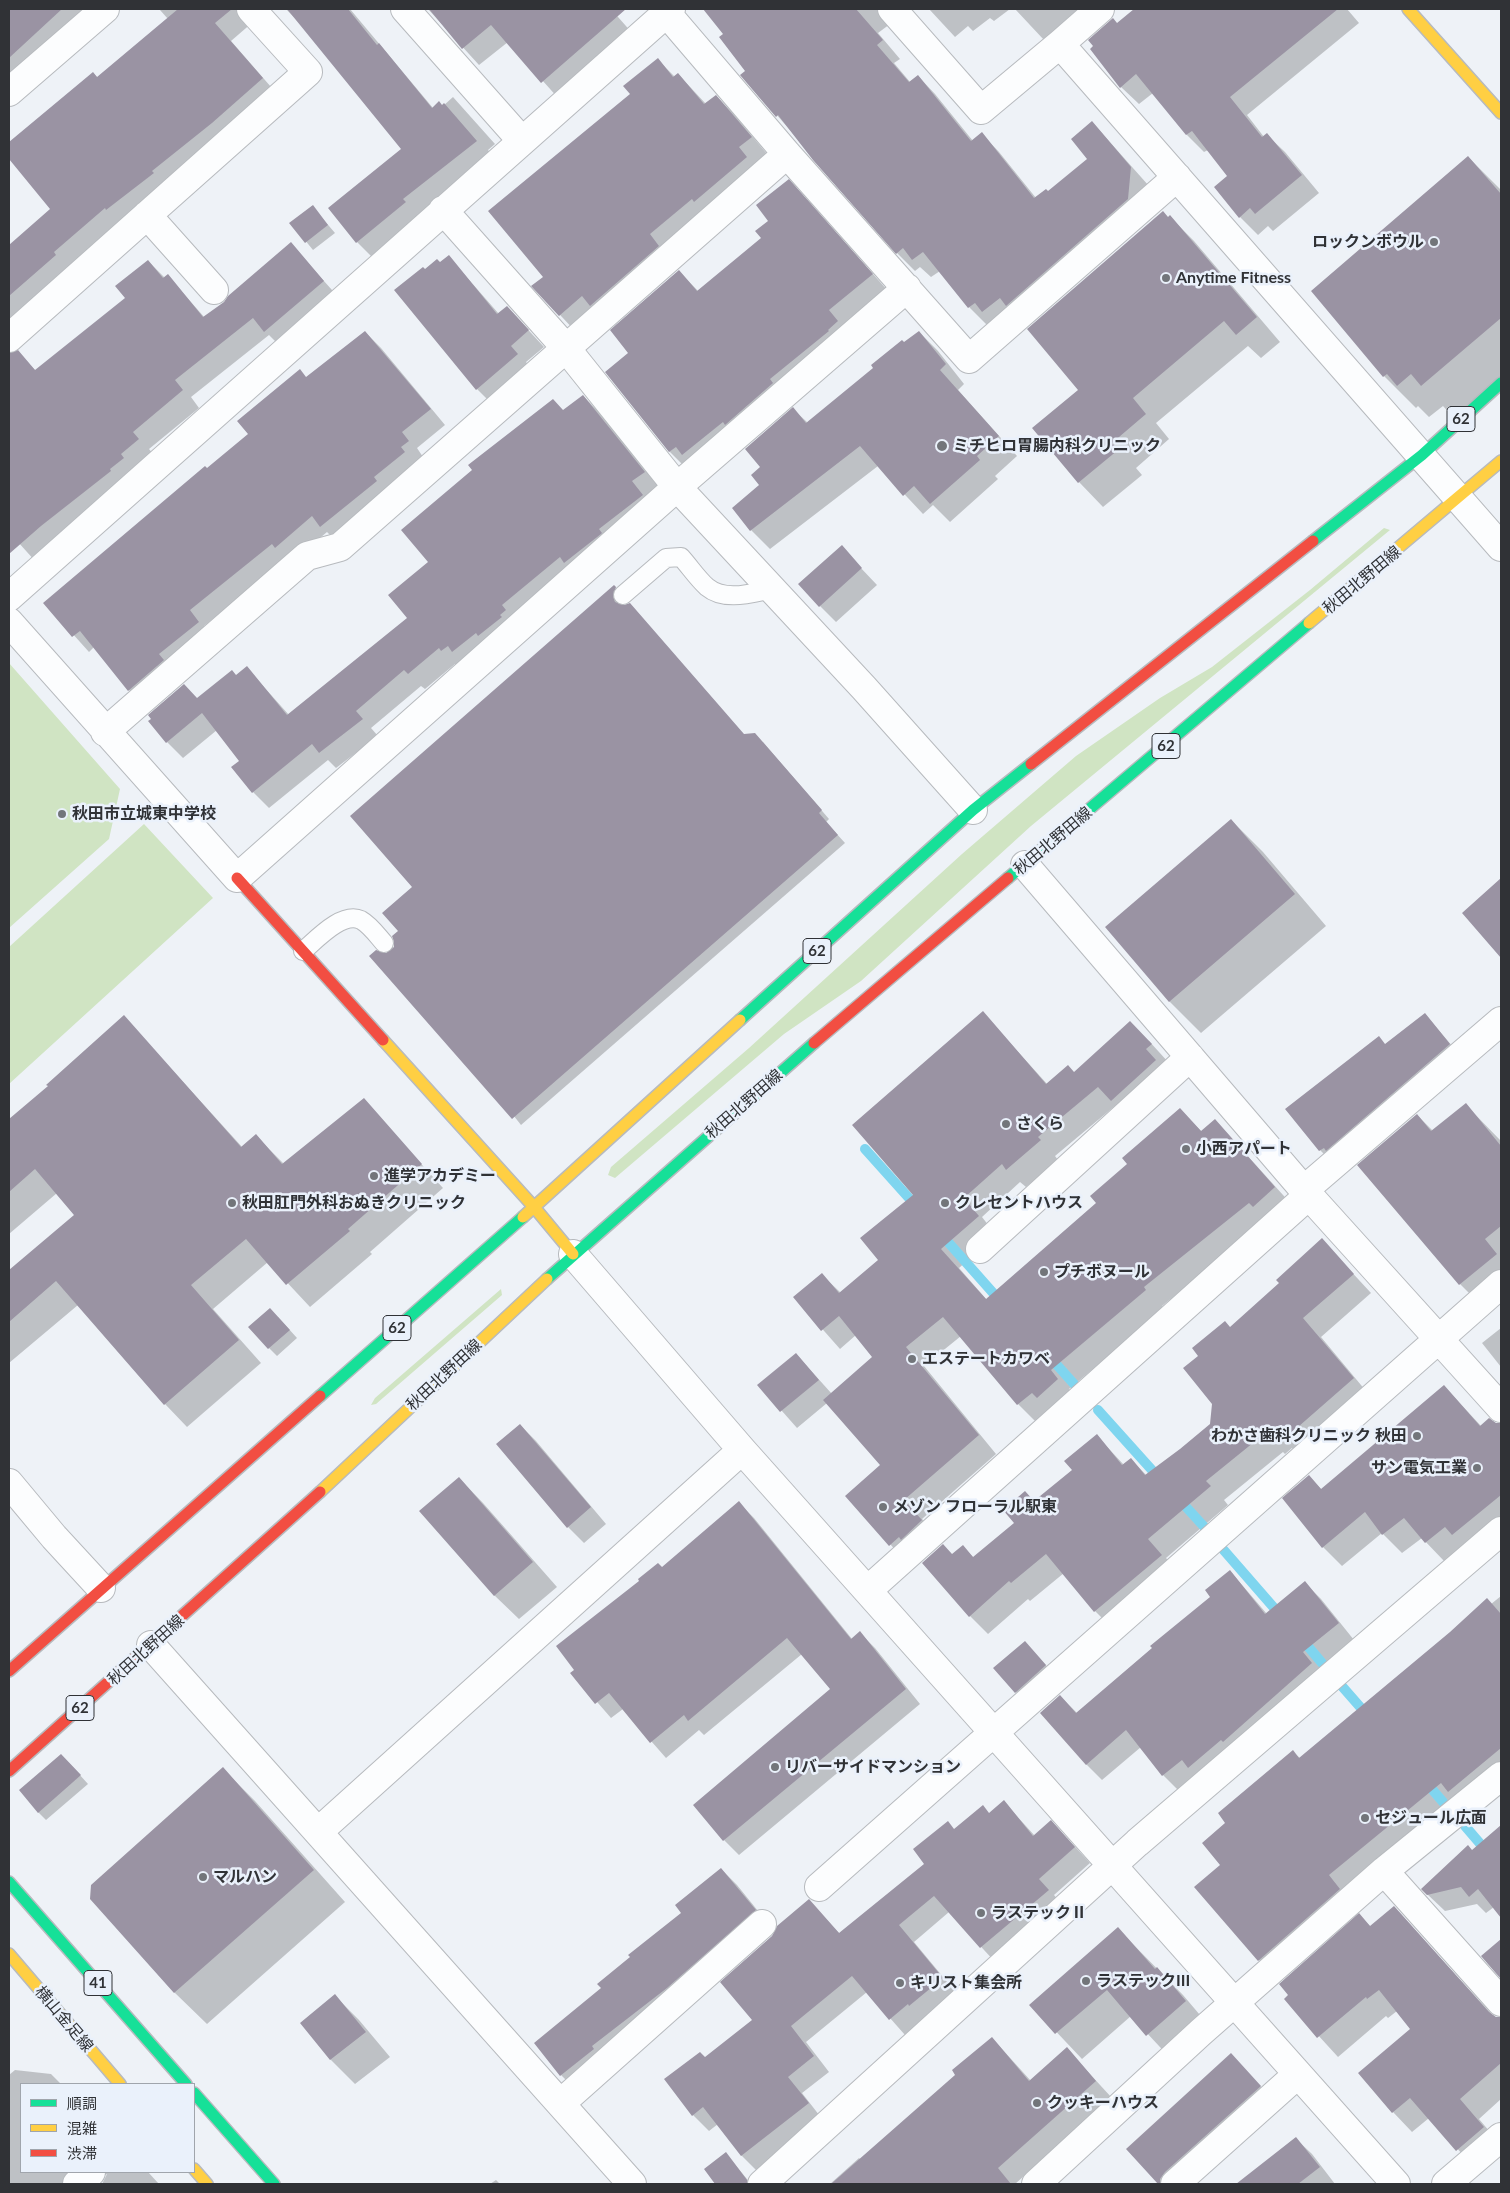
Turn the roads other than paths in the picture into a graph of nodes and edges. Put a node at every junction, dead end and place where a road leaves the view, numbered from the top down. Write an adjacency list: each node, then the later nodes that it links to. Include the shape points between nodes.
1 (105, 9): 9 (street)
2 (251, 9): 15 (street, via 308,72)
3 (405, 9): 11 (street)
4 (892, 9): 8 (street, via 981,110)
5 (1100, 9): 8 (street)
6 (1408, 9): 10 (main road)
7 (667, 10): 11 (street); 12 (street)
8 (1060, 44): 13 (street)
9 (9, 92)
10 (1501, 114)
11 (522, 141): 14 (street)
12 (787, 154): 16 (street); 19 (street)
13 (1177, 177): 16 (street, via 969,359); 21 (street)
14 (443, 210): 19 (street); 28 (street)
15 (147, 215): 17 (street); 18 (street)
16 (907, 288): 23 (street)
17 (214, 290)
18 (9, 338)
19 (565, 347): 23 (street); 30 (street, via 340,548 307,556)
20 (1501, 383): 21 (main road, 62)
21 (1422, 455): 24 (street); 31 (main road, 62)
22 (1501, 461): 24 (main road, 秋田北野田線 / 62)
23 (678, 487): 26 (street); 33 (street)
24 (1458, 498): 25 (street); 32 (main road, 秋田北野田線 / 62)
25 (1501, 547)
26 (773, 589): 27 (lane, via 726,595 716,592 680,557 674,556 666,558); 31 (street)
27 (623, 595)
28 (9, 597)
29 (9, 622): 30 (street)
30 (105, 732): 33 (street)
31 (973, 810): 39 (main road, 62)
32 (1025, 865): 37 (street); 41 (main road, 秋田北野田線 / 62, via 829,1030)
33 (237, 878): 35 (main road)
34 (384, 943): 35 (lane, via 359,919 346,919 335,924)
35 (303, 951): 39 (main road)
36 (1501, 1021): 38 (street)
37 (1190, 1057): 38 (street); 40 (street)
38 (1306, 1192): 43 (street); 49 (street)
39 (534, 1207): 41 (main road); 48 (main road, 62)
40 (980, 1249)
41 (573, 1254): 45 (street); 50 (main road, 秋田北野田線 / 62, via 308,1504)
42 (1501, 1284): 43 (street)
43 (1439, 1339): 44 (street); 52 (street)
44 (1501, 1408)
45 (742, 1450): 49 (street); 55 (street)
46 (9, 1483): 48 (street)
47 (1501, 1531): 56 (street)
48 (101, 1588): 51 (main road, 62)
49 (868, 1590): 52 (street)
50 (151, 1645): 53 (main road, 秋田北野田線 / 62); 55 (street)
51 (9, 1671)
52 (995, 1732): 56 (street); 59 (street)
53 (9, 1771)
54 (1501, 1776): 57 (street)
55 (318, 1832): 68 (street)
56 (1112, 1865): 62 (street); 76 (street)
57 (1384, 1871): 62 (street); 63 (street)
58 (9, 1882): 66 (main road, 41)
59 (819, 1887)
60 (762, 1924): 68 (street)
61 (9, 1954): 65 (main road, 横山金足線)
62 (1235, 2002): 64 (street); 77 (street)
63 (1501, 2002)
64 (1298, 2074): 78 (street); 79 (street)
65 (119, 2083)
66 (185, 2083)
67 (195, 2094): 74 (main road)
68 (561, 2103): 75 (street)
69 (1501, 2137): 80 (street)
70 (195, 2170): 73 (main road)
71 (90, 2173): 72 (street)
72 (77, 2184)
73 (207, 2184)
74 (274, 2184)
75 (632, 2184)
76 (762, 2184)
77 (1036, 2184)
78 (1175, 2184)
79 (1396, 2184)
80 (1446, 2184)

